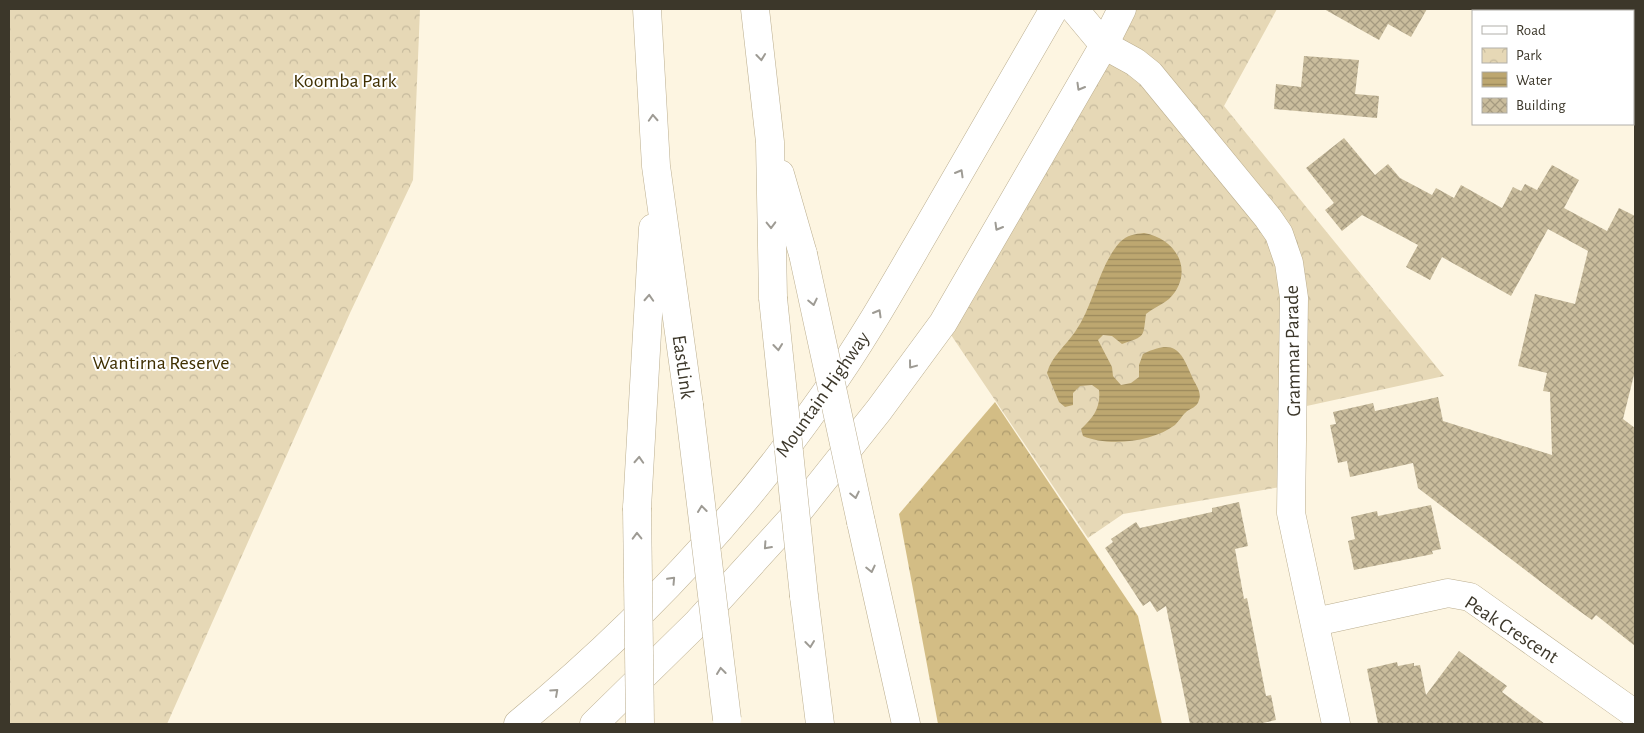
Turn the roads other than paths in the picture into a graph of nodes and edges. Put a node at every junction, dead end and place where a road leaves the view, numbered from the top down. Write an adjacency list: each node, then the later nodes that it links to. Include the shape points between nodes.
1 (647, 9): 8 (main road, EastLink, one-way to 1)
2 (755, 9): 7 (main road, one-way to 7)
3 (1054, 9): 12 (main road, Mountain Highway, one-way to 3, via 623,630 667,585 746,496 819,402 868,330)
4 (1074, 9): 6 (main road)
5 (1122, 9): 6 (main road)
6 (1104, 45): 9 (main road, Grammar Parade, via 1150,74 1268,218 1282,242 1294,298 1291,512); 13 (main road, one-way to 13, via 943,322 878,410 797,513 704,615)
7 (770, 142): 15 (main road, one-way to 15, bridge, via 772,298); 16 (main road, one-way to 16, bridge, via 803,254)
8 (656, 166): 11 (main road, EastLink, one-way to 8, bridge); 14 (main road, one-way to 8, bridge, via 637,508)
9 (1315, 622): 10 (main road, Peak Crescent, via 1448,593 1470,597); 17 (main road, Grammar Parade)
10 (1635, 714)
11 (727, 722)
12 (518, 724)
13 (594, 724)
14 (640, 724)
15 (820, 724)
16 (906, 724)
17 (1336, 724)

